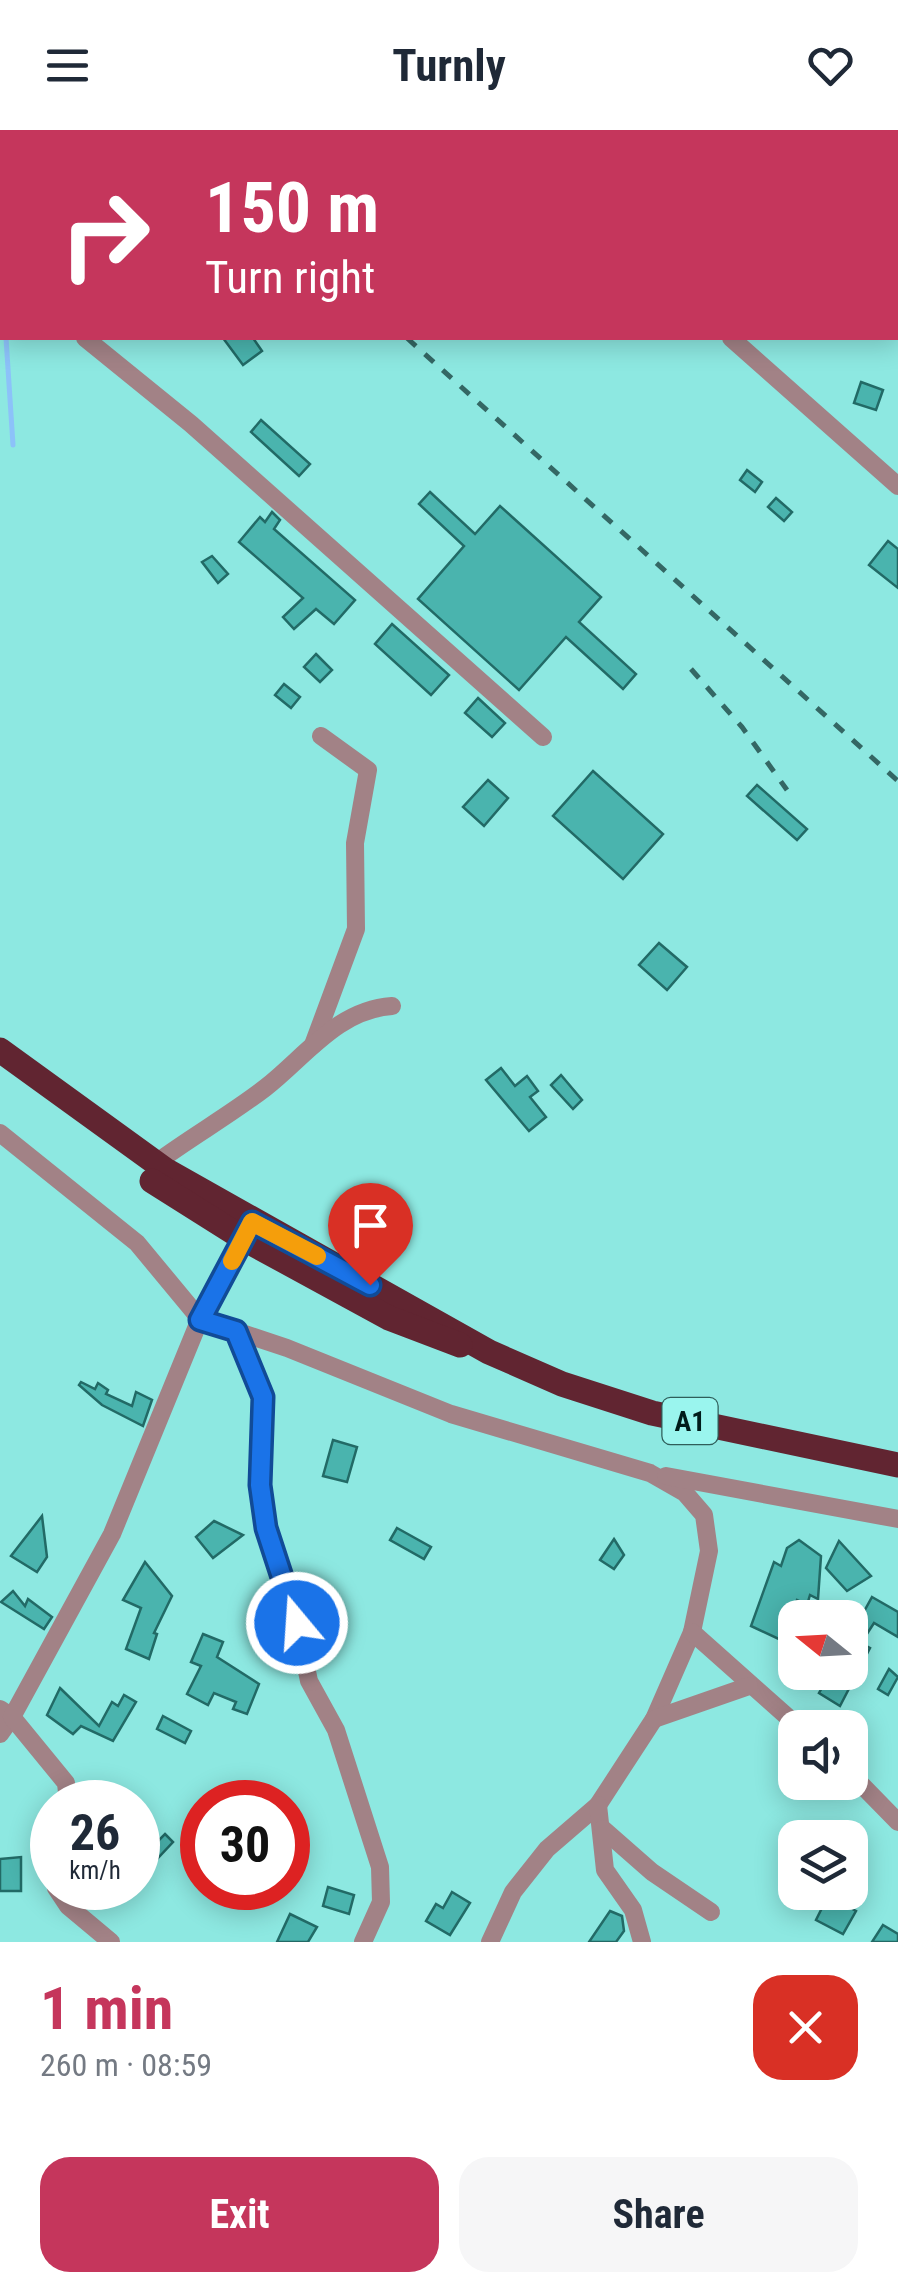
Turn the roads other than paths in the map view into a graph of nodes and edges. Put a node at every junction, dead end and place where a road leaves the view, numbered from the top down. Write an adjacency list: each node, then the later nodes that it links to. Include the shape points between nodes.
1 (88, 340): 5 (street)
2 (733, 340): 3 (street)
3 (898, 486)
4 (321, 736): 7 (street, via 368,770 368,787 355,844 356,929)
5 (543, 737)
6 (392, 1006): 7 (street, via 347,1018)
7 (313, 1045): 11 (street)
8 (0, 1050): 11 (highway, A1)
9 (0, 1068): 12 (highway, A1, via 159,1186)
10 (0, 1133): 13 (street, via 138,1243)
11 (156, 1163): 12 (highway, A1)
12 (248, 1230): 13 (street); 15 (highway, A1, via 562,1384 652,1413)
13 (200, 1320): 14 (street); 21 (street, via 112,1534)
14 (236, 1331): 16 (street, via 451,1414); 32 (street, via 263,1397 260,1485 266,1528 309,1681 336,1730 380,1867 381,1902)
15 (898, 1465)
16 (650, 1473): 17 (street); 18 (street, via 686,1493 704,1515 709,1551)
17 (898, 1519)
18 (692, 1632): 19 (street); 22 (street)
19 (749, 1686): 20 (street); 22 (street)
20 (778, 1710)
21 (6, 1713): 23 (street); 24 (street)
22 (654, 1719): 26 (street)
23 (0, 1734)
24 (63, 1780)
25 (868, 1792): 27 (street)
26 (598, 1805): 28 (street); 33 (street, via 547,1848 512,1892)
27 (898, 1822)
28 (603, 1829): 30 (street); 34 (street, via 605,1870 639,1921)
29 (73, 1910): 31 (street)
30 (711, 1912)
31 (111, 1942)
32 (363, 1942)
33 (490, 1942)
34 (642, 1942)

